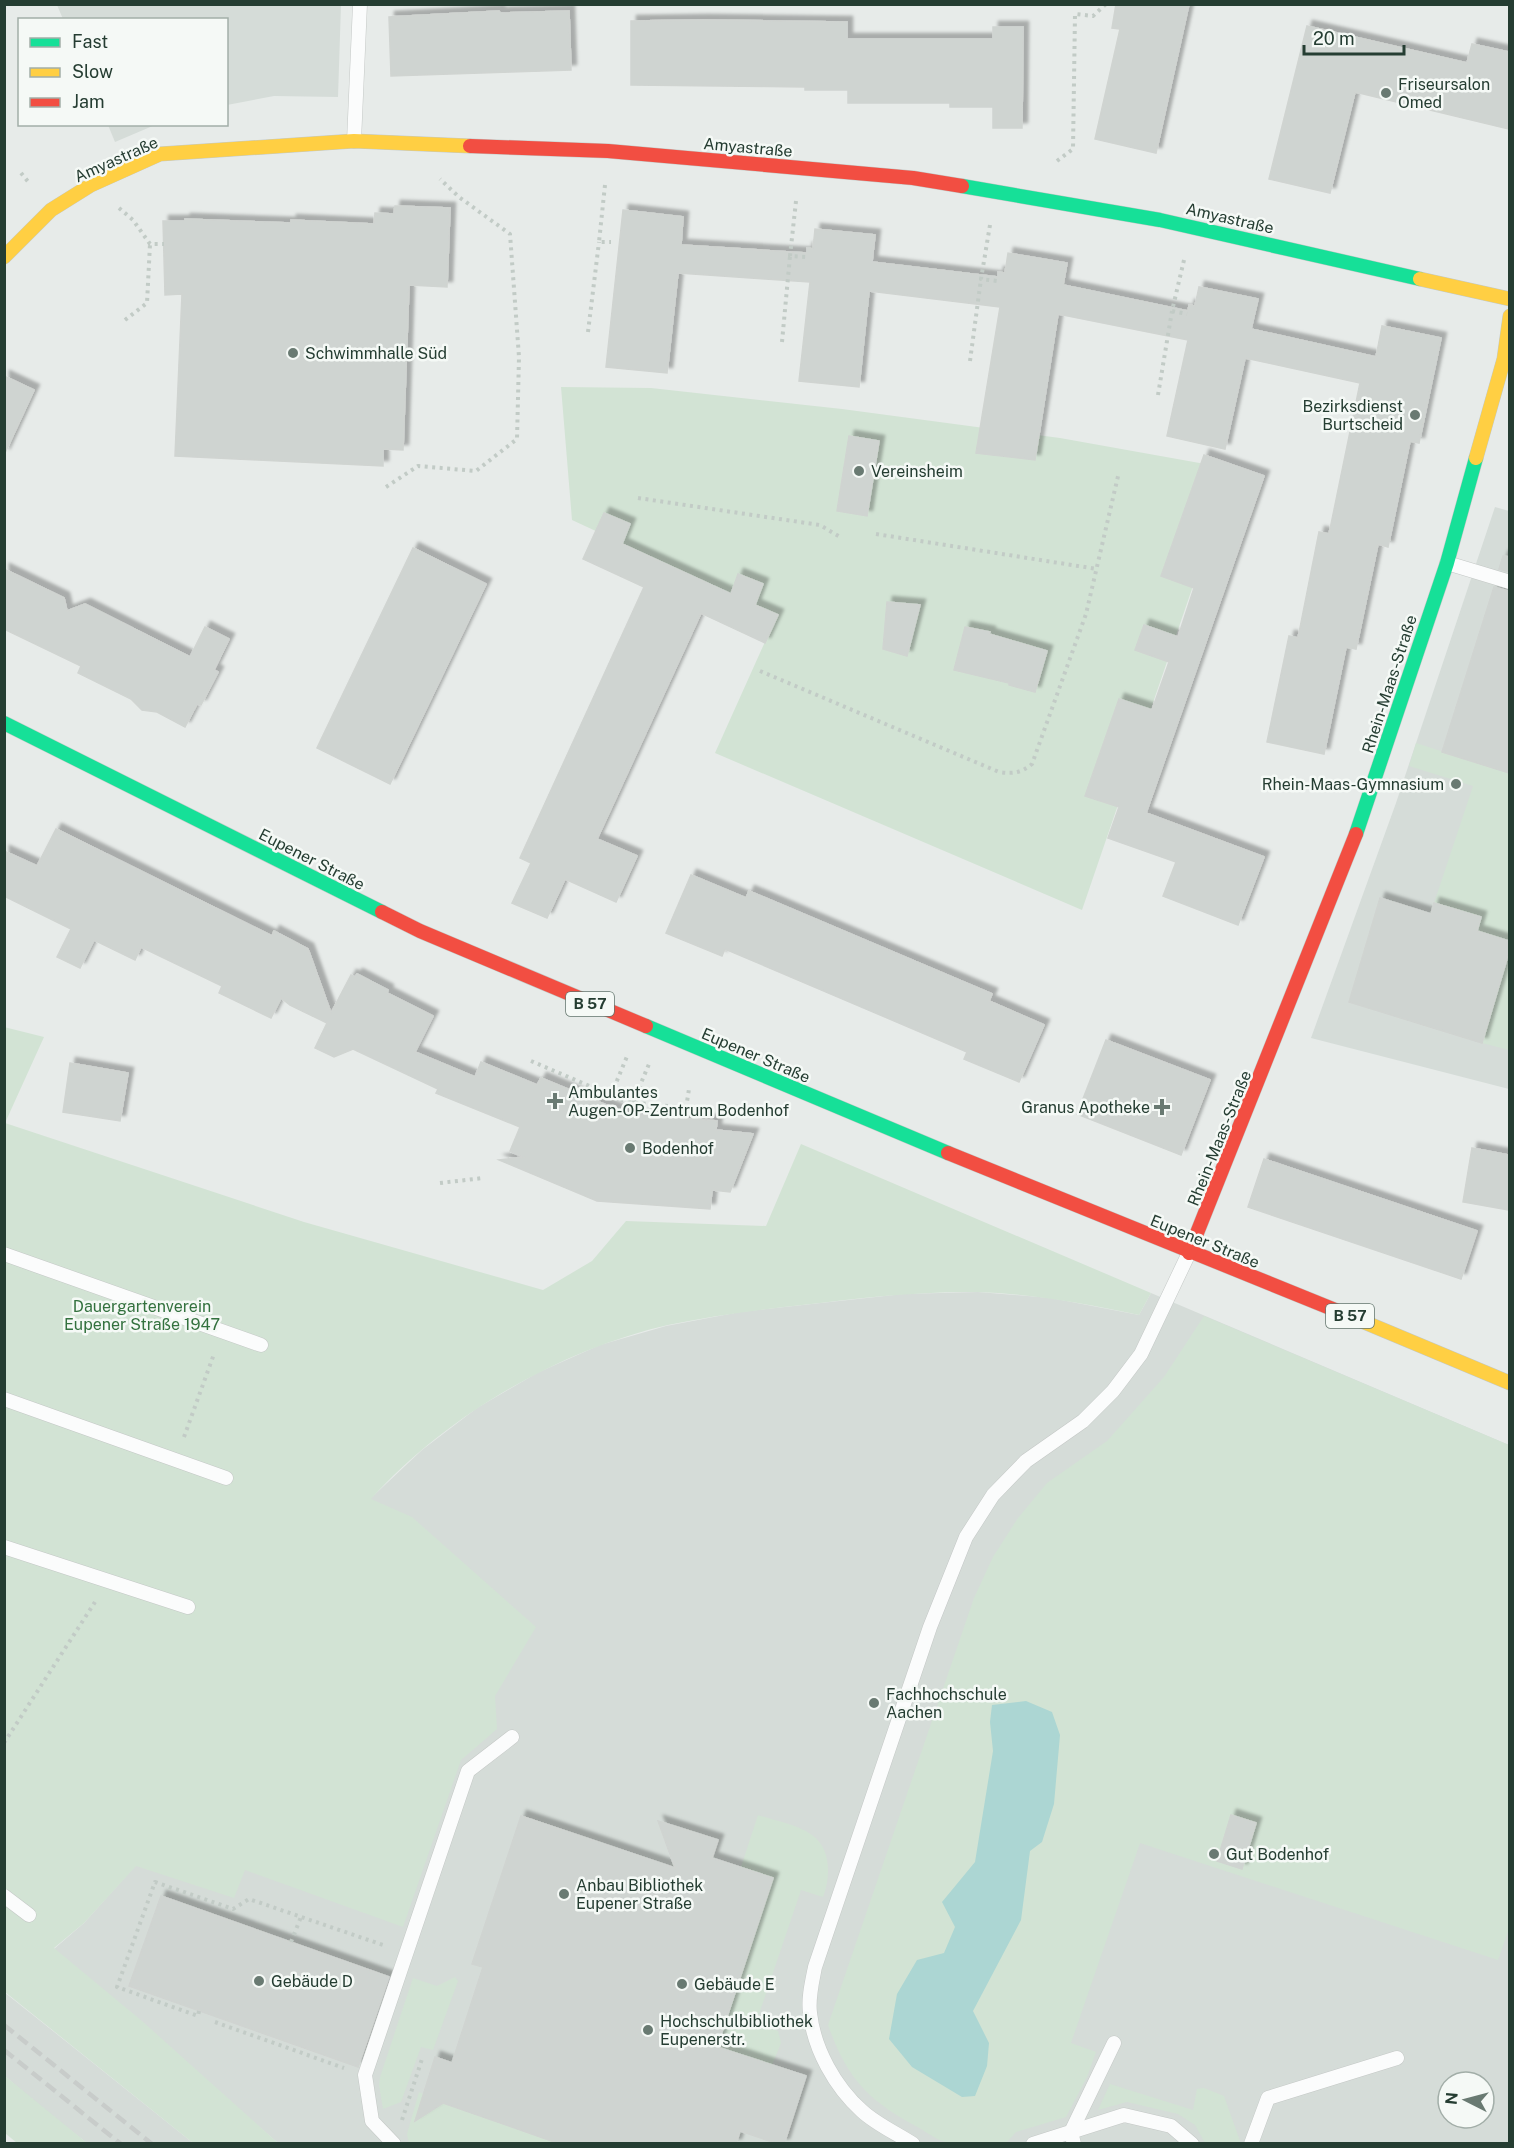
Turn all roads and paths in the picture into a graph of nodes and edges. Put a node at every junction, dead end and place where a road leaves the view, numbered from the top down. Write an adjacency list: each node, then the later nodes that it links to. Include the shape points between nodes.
1 (360, 4): 3 (lane)
2 (1106, 4): 5 (path, via 1093,16 1075,14 1073,149)
3 (354, 141): 4 (street, Amyastraße); 8 (street, Amyastraße, via 160,154)
4 (608, 151): 6 (street, Amyastraße); 11 (path)
5 (1057, 161)
6 (800, 168): 9 (street, Amyastraße); 15 (path)
7 (435, 174): 30 (path, via 510,234 519,357 516,439 476,471 418,466)
8 (91, 185): 13 (path, via 133,220); 16 (street, Amyastraße, via 51,210)
9 (995, 190): 10 (street, Amyastraße); 18 (path)
10 (1191, 227): 20 (street, Amyastraße); 21 (path)
11 (599, 242): 12 (path); 25 (path)
12 (611, 242)
13 (150, 244): 14 (path); 24 (path, via 147,303)
14 (164, 244)
15 (790, 256): 17 (path); 26 (path)
16 (4, 257)
17 (806, 257)
18 (981, 279): 19 (path); 27 (path)
19 (997, 281)
20 (1509, 299)
21 (1172, 311): 22 (path); 28 (path)
22 (1187, 314)
23 (1509, 316): 34 (street, Rhein-Maas-Straße, via 1504,359)
24 (124, 320)
25 (588, 332)
26 (782, 342)
27 (970, 361)
28 (1158, 396)
29 (1119, 472): 35 (path)
30 (386, 487)
31 (638, 498): 33 (path, via 820,525)
32 (876, 534): 35 (path)
33 (840, 537)
34 (1447, 563): 36 (lane); 49 (street, Rhein-Maas-Straße, via 1366,808)
35 (1097, 568): 37 (path, via 1067,668 1032,764 1024,771 999,771)
36 (1509, 582)
37 (760, 671)
38 (4, 723): 39 (street, Eupener Straße / B 57, via 420,931)
39 (641, 1025): 40 (street, Eupener Straße / B 57); 43 (path)
40 (663, 1034): 44 (path); 49 (street, Eupener Straße / B 57)
41 (531, 1061): 43 (path)
42 (688, 1089): 45 (path)
43 (611, 1095): 44 (path)
44 (633, 1102): 45 (path)
45 (686, 1108): 46 (path)
46 (708, 1110)
47 (483, 1178): 48 (path)
48 (440, 1182)
49 (1189, 1253): 53 (street, Eupener Straße / B 57); 76 (lane, via 1141,1354 1113,1391 1083,1421 1026,1461 993,1495 966,1537 930,1627 815,1967 810,2013 817,2043 843,2092 863,2112)
50 (4, 1254): 51 (lane)
51 (222, 1332): 52 (lane); 55 (path)
52 (261, 1345)
53 (1509, 1383)
54 (4, 1399): 55 (lane)
55 (175, 1460): 56 (lane)
56 (226, 1478)
57 (4, 1547): 58 (lane)
58 (109, 1581): 59 (lane); 61 (path)
59 (188, 1607)
60 (512, 1737): 66 (lane, via 468,1771)
61 (4, 1743)
62 (4, 1896): 63 (lane)
63 (29, 1915)
64 (301, 1917): 65 (path); 66 (path); 67 (path, via 249,1899 233,1909 155,1882 117,1986 198,2016)
65 (291, 1942)
66 (407, 1953): 72 (lane)
67 (200, 2011)
68 (215, 2022): 72 (path)
69 (1114, 2043): 74 (lane)
70 (423, 2056): 73 (path)
71 (1397, 2058): 79 (lane, via 1268,2098)
72 (365, 2075): 75 (lane, via 372,2121)
73 (401, 2122)
74 (1072, 2138): 77 (lane); 78 (lane, via 1124,2115 1171,2126)
75 (394, 2144)
76 (913, 2144)
77 (1033, 2144)
78 (1192, 2144)
79 (1251, 2144)

